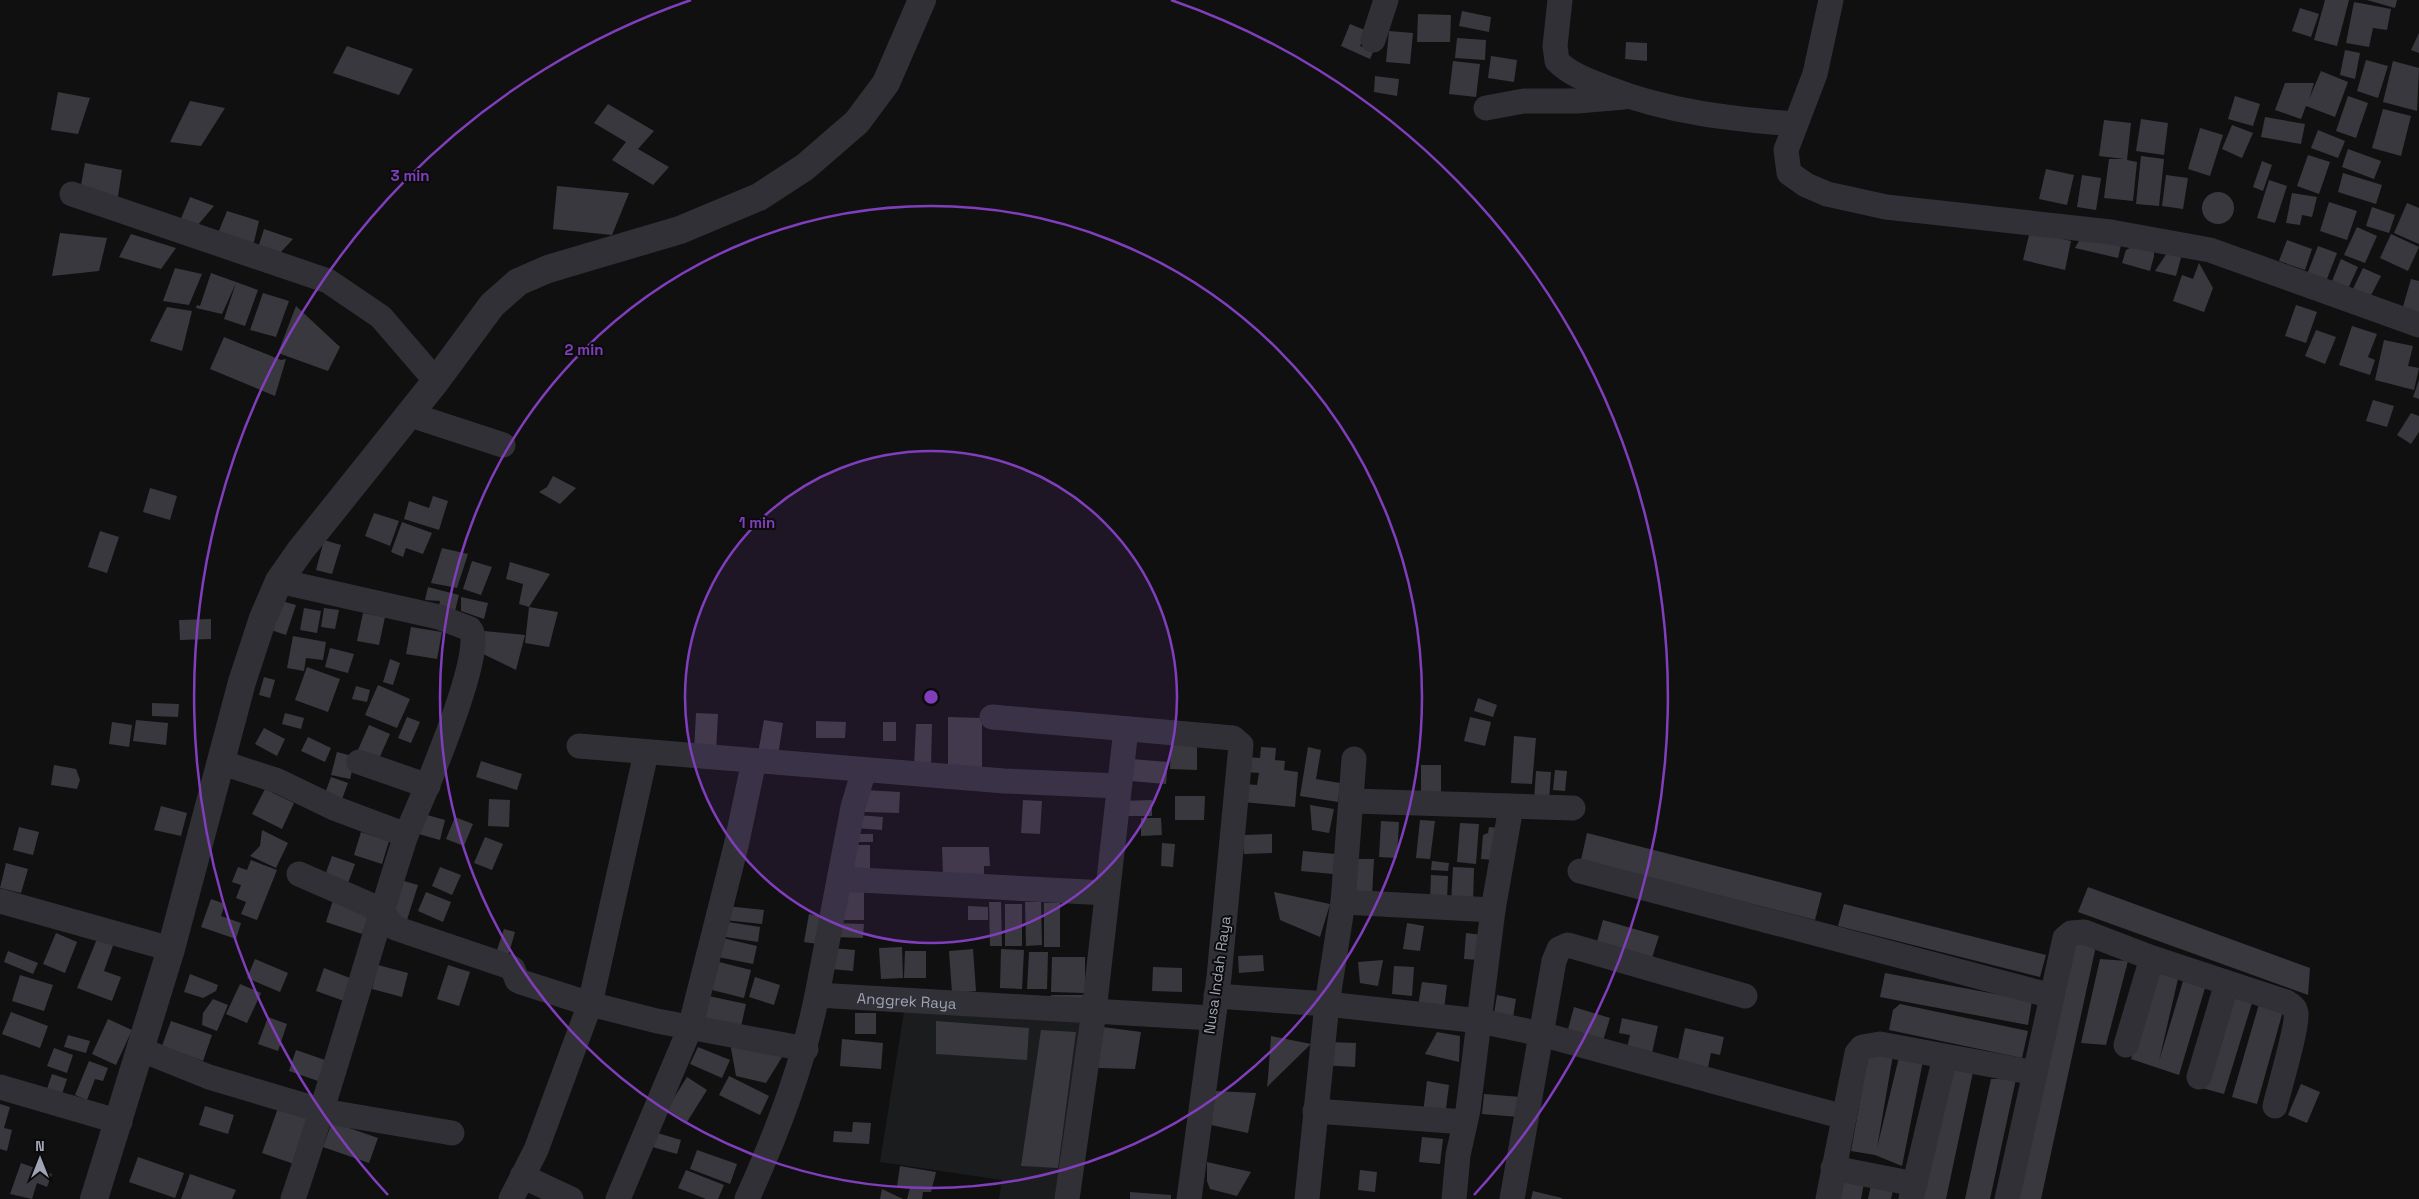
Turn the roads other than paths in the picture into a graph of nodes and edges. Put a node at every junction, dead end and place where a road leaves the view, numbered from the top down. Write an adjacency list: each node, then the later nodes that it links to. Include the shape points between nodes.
1 (922, 0): 11 (street, via 886,83 857,122 805,167 759,197 680,230 548,269 518,282 492,304)
2 (1386, 0): 5 (street)
3 (1560, 0): 6 (street, via 1555,46 1557,61 1582,79)
4 (1831, 0): 8 (street, via 1815,74)
5 (1373, 40)
6 (1629, 97): 7 (street, via 1524,101); 8 (street, via 1716,116)
7 (1486, 108)
8 (1795, 124): 10 (street, via 1786,150 1790,172 1806,185 1827,194 1886,207 2111,232 2210,250)
9 (72, 194): 11 (street, via 328,281 381,317)
10 (2419, 325)
11 (436, 381): 12 (street)
12 (408, 414): 13 (street); 14 (street)
13 (503, 445)
14 (279, 581): 21 (street, via 245,673); 24 (street, via 439,617 472,632 468,671)
15 (992, 717): 16 (street)
16 (1126, 729): 25 (street); 46 (street, Nusa Indah Raya, via 1233,738 1240,743)
17 (579, 746): 18 (street)
18 (646, 753): 20 (street); 44 (street)
19 (1354, 759): 26 (street)
20 (754, 761): 23 (street); 49 (street)
21 (220, 762): 29 (street, via 278,781 334,808); 38 (street)
22 (359, 762): 24 (street)
23 (864, 770): 25 (street); 32 (street, via 853,807)
24 (428, 786): 29 (street)
25 (1119, 786): 33 (street)
26 (1353, 801): 27 (street); 35 (street)
27 (1511, 806): 28 (street); 36 (street)
28 (1574, 808)
29 (406, 835): 37 (street)
30 (1580, 871): 43 (street)
31 (299, 874): 37 (street)
32 (840, 878): 33 (street); 41 (street)
33 (1108, 893): 47 (street)
34 (0, 901): 38 (street)
35 (1343, 902): 36 (street); 45 (street)
36 (1493, 910): 48 (street)
37 (381, 912): 44 (street, via 395,928 510,967 517,980); 59 (street)
38 (171, 949): 53 (street)
39 (2152, 958): 40 (street); 43 (street, via 2084,932 2071,934 2065,938); 51 (street)
40 (2227, 983): 56 (street); 58 (street, via 2293,1006 2296,1014)
41 (818, 995): 47 (street, Anggrek Raya); 52 (street)
42 (1745, 996): 50 (street, via 1568,945 1556,953)
43 (2052, 996): 55 (street)
44 (590, 1004): 49 (street); 66 (street, via 536,1150)
45 (1327, 1004): 46 (street, Anggrek Raya); 48 (street, Anggrek Raya); 60 (street)
46 (1214, 1007): 47 (street, Anggrek Raya); 75 (street, Nusa Indah Raya)
47 (1094, 1011): 74 (street)
48 (1480, 1021): 50 (street, Anggrek Raya); 63 (street)
49 (690, 1028): 52 (street); 72 (street)
50 (1541, 1034): 61 (street, Anggrek Raya); 78 (street)
51 (2126, 1045)
52 (806, 1049): 73 (street, via 771,1147)
53 (142, 1050): 59 (street, via 209,1077); 62 (street)
54 (1945, 1057): 55 (street); 61 (street, via 1880,1044 1862,1047 1857,1053); 67 (street)
55 (2035, 1073): 80 (street)
56 (2198, 1077)
57 (0, 1087): 62 (street)
58 (2275, 1106)
59 (323, 1111): 64 (street); 69 (street)
60 (1315, 1111): 63 (street); 76 (street)
61 (1844, 1118): 65 (street)
62 (120, 1122): 68 (street)
63 (1465, 1122): 77 (street)
64 (452, 1133)
65 (1833, 1168): 67 (street); 79 (street)
66 (522, 1176): 70 (street); 71 (street)
67 (1913, 1192)
68 (94, 1199)
69 (293, 1199)
70 (511, 1199)
71 (571, 1199)
72 (618, 1199)
73 (747, 1199)
74 (1067, 1199)
75 (1189, 1199)
76 (1306, 1199)
77 (1454, 1199)
78 (1512, 1199)
79 (1828, 1199)
80 (2007, 1199)

